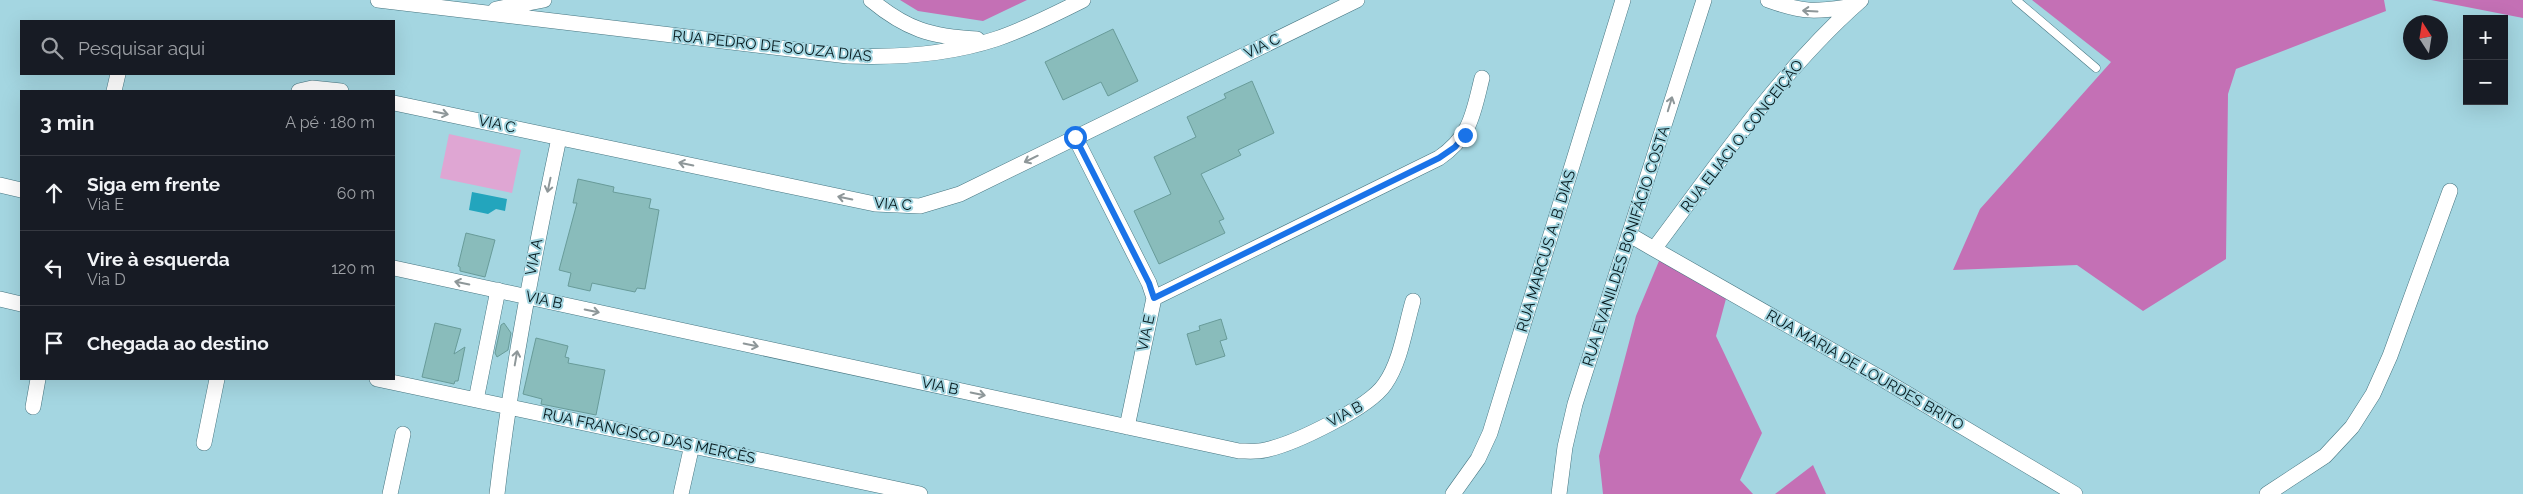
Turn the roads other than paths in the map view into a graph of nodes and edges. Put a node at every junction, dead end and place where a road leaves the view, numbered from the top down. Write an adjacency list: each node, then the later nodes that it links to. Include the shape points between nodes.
1 (378, 0): 11 (street, RUA PEDRO DE SOUZA DIAS)
2 (544, 0): 11 (street)
3 (871, 0): 12 (street, via 894,19 928,33 955,38)
4 (1083, 0): 12 (street, RUA PEDRO DE SOUZA DIAS)
5 (1356, 0): 20 (street, VIA C)
6 (1623, 0): 49 (street, RUA MARCUS A. B. DIAS, via 1490,433 1478,459)
7 (1704, 0): 25 (street, RUA EVANILDES BONIFÁCIO COSTA, one-way to 7)
8 (1768, 0): 10 (street, one-way to 8, via 1820,11 1795,10)
9 (2016, 0): 13 (lane)
10 (1857, 3): 26 (street, RUA ELIACI O. CONCEIÇÃO, via 1793,69 1754,116)
11 (483, 12): 12 (street, RUA PEDRO DE SOUZA DIAS, via 848,56 916,55)
12 (995, 39)
13 (2096, 68)
14 (118, 75): 16 (street)
15 (1482, 78): 30 (street, via 1471,122 1455,147 1439,158)
16 (114, 90)
17 (303, 90): 18 (street)
18 (331, 90)
19 (395, 102): 21 (street, VIA C, one-way to 21)
20 (1075, 137): 21 (street, VIA C, one-way to 21, via 960,194 920,206 895,206); 30 (street, VIA E)
21 (559, 138): 29 (street, VIA A, one-way to 29)
22 (0, 185): 23 (street)
23 (20, 190)
24 (2450, 191): 52 (street, via 2373,394 2352,427 2325,456)
25 (1630, 234): 26 (street); 50 (street, RUA EVANILDES BONIFÁCIO COSTA, via 1575,404)
26 (1654, 249): 51 (street, RUA MARIA DE LOURDES BRITO)
27 (395, 268): 28 (street, VIA B, one-way to 27)
28 (498, 290): 29 (street, VIA B); 37 (street)
29 (527, 297): 38 (street, VIA A, one-way to 29); 40 (street, VIA B, one-way to 40)
30 (1154, 298): 40 (street, VIA E)
31 (0, 299): 33 (street)
32 (1413, 301): 40 (street, VIA B, via 1394,369 1376,396 1285,444 1264,451 1239,451)
33 (20, 304)
34 (38, 380): 39 (street)
35 (218, 380): 42 (street)
36 (382, 380): 37 (street, RUA FRANCISCO DAS MERCÊS)
37 (476, 400): 38 (street, RUA FRANCISCO DAS MERCÊS)
38 (507, 406): 43 (street, RUA FRANCISCO DAS MERCÊS); 46 (street, VIA A)
39 (32, 408)
40 (1127, 427)
41 (403, 434): 45 (street)
42 (204, 443)
43 (692, 445): 44 (street, RUA FRANCISCO DAS MERCÊS); 47 (street)
44 (866, 488): 48 (street, RUA FRANCISCO DAS MERCÊS)
45 (390, 494)
46 (497, 494)
47 (681, 494)
48 (920, 494)
49 (1453, 494)
50 (1559, 494)
51 (2075, 494)
52 (2267, 494)

